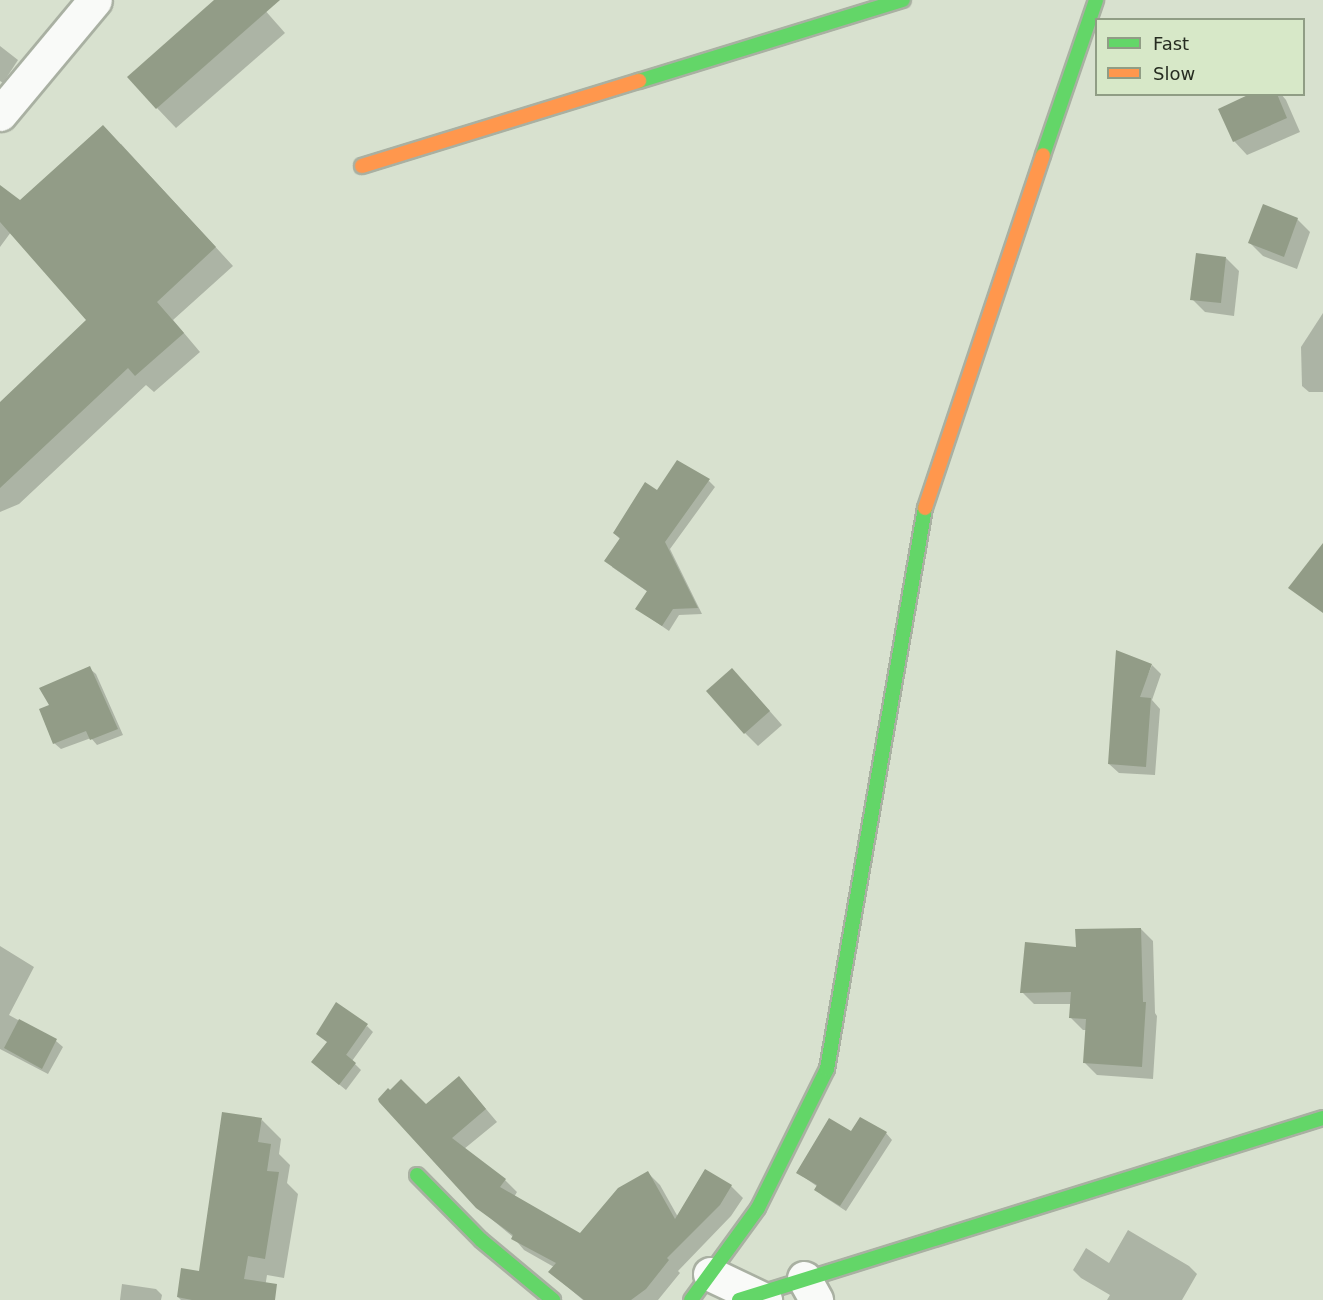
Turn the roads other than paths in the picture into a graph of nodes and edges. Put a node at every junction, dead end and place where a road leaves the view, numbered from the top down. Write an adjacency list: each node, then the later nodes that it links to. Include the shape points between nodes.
1 (94, 0): 4 (street)
2 (903, 0): 5 (street)
3 (1096, 0): 8 (street, via 926,502 827,1069 758,1208)
4 (0, 114)
5 (362, 166)
6 (1323, 1118): 9 (street)
7 (417, 1175): 11 (street, via 481,1240)
8 (710, 1274): 10 (street); 12 (street)
9 (810, 1289): 10 (street)
10 (752, 1298)
11 (553, 1300)
12 (691, 1300)

